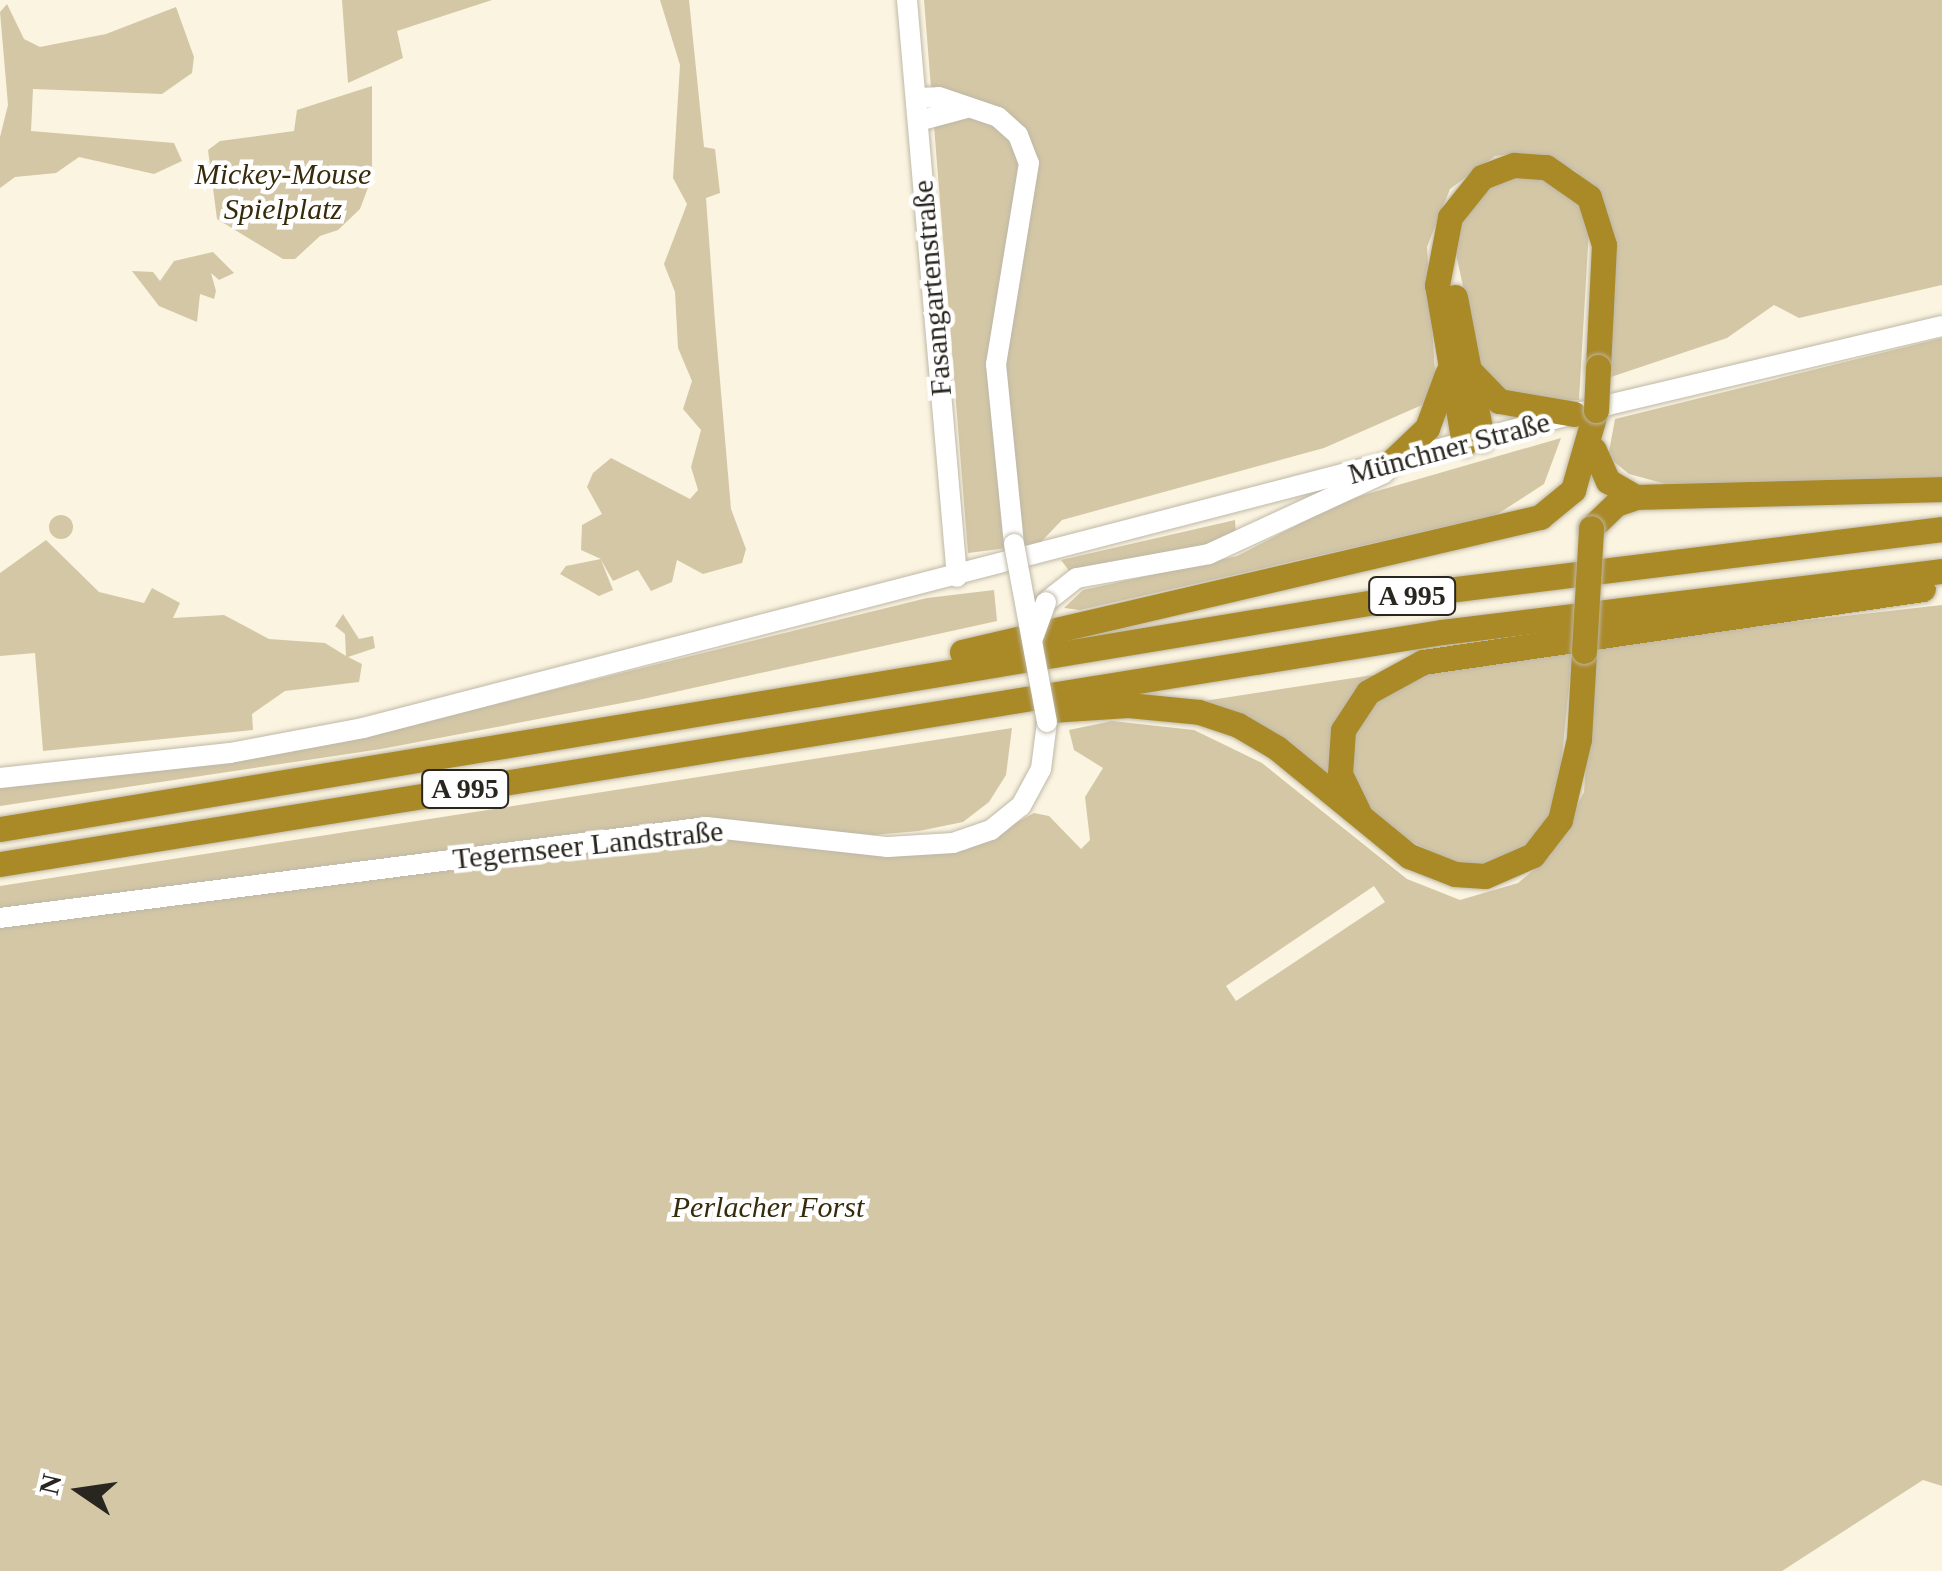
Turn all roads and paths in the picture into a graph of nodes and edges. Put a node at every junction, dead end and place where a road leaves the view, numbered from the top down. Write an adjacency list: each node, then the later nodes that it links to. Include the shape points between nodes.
1 (907, 0): 2 (main road, Fasangartenstraße)
2 (916, 98): 3 (main road, Tegernseer Landstraße); 4 (main road, Fasangartenstraße)
3 (967, 108): 4 (main road); 18 (main road, Tegernseer Landstraße, bridge, via 1009,124 1029,163 996,364 1014,544)
4 (918, 121): 16 (main road, Fasangartenstraße)
5 (1942, 326): 7 (main road, Münchner Straße)
6 (1456, 364): 7 (highway, via 1499,401); 7 (highway, bridge, via 1446,234 1459,200 1496,170 1546,168 1578,185 1598,213 1604,246 1598,368); 8 (highway); 10 (highway, via 1436,414)
7 (1585, 412): 8 (main road, Münchner Straße); 9 (highway)
8 (1473, 441): 10 (main road, Münchner Straße)
9 (1589, 452): 12 (highway, via 1608,480); 13 (highway); 19 (highway, via 1557,508 1523,522 904,665)
10 (1393, 463): 16 (main road, Münchner Straße); 18 (main road, bridge, via 1367,484 1209,554 1077,578 1046,602)
11 (1942, 489): 12 (highway)
12 (1636, 497): 13 (highway, via 1616,504)
13 (1590, 528): 22 (highway, bridge, via 1568,798 1533,855 1497,874 1471,877 1424,864)
14 (1942, 530): 19 (highway, A 995, via 1512,581)
15 (1942, 572): 20 (highway, A 995, via 1609,607)
16 (957, 577): 21 (main road, via 362,728 230,753)
17 (1942, 587): 22 (highway, via 1423,662 1368,692 1344,730 1340,774)
18 (1032, 640): 25 (main road, Tegernseer Landstraße, bridge, via 1047,722 1030,793 991,830 932,847 706,827)
19 (884, 680): 23 (highway, A 995)
20 (930, 717): 22 (highway, via 1128,705 1199,712 1277,748); 24 (highway, A 995)
21 (0, 778)
22 (1370, 827)
23 (0, 828)
24 (0, 864)
25 (0, 918)

